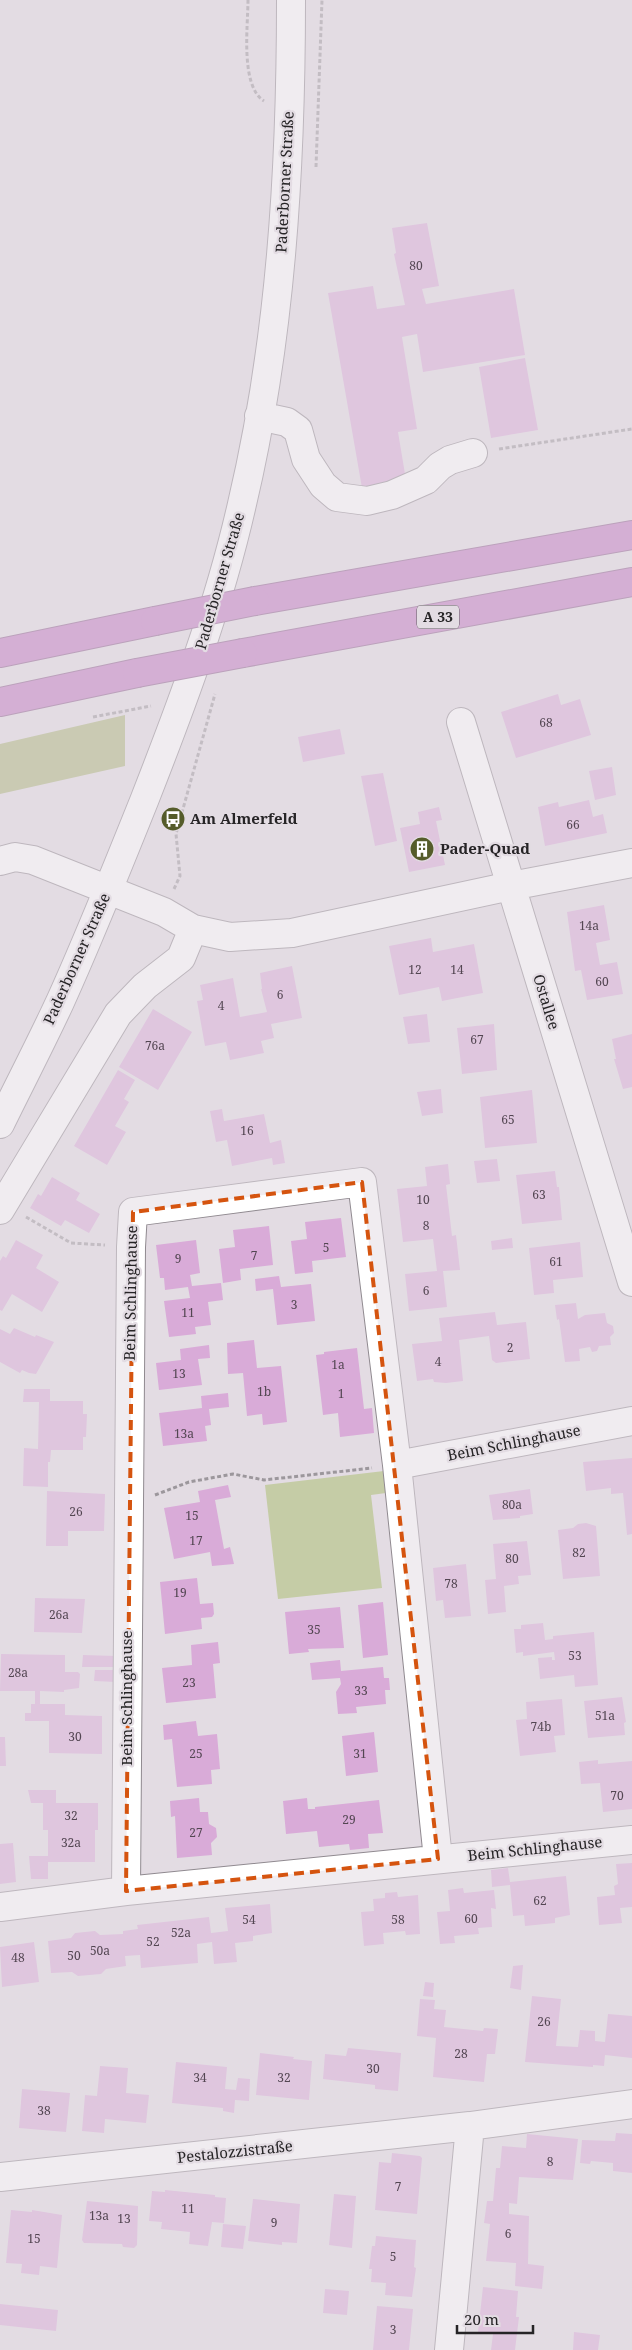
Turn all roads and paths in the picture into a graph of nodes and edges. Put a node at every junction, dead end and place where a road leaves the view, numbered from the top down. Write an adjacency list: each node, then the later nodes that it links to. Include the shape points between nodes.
1 (248, 0): 3 (path, via 248,73 252,90 261,100)
2 (291, 0): 3 (street, Paderborner Straße)
3 (289, 113): 4 (street, Paderborner Straße, via 284,223 272,340)
4 (259, 416): 6 (street, via 287,422 298,430 306,458 324,485 337,497 367,501 392,495 426,480 450,460); 20 (street, Paderborner Straße, via 242,504 209,624)
5 (632, 429): 6 (path)
6 (473, 453)
7 (632, 535): 10 (highway, bridge, via 256,601)
8 (632, 582): 12 (highway, A 33, bridge, via 137,673)
9 (0, 641): 10 (highway)
10 (60, 641): 11 (highway)
11 (0, 653)
12 (0, 702)
13 (151, 706): 14 (path)
14 (93, 717)
15 (208, 718): 21 (path, via 176,834 180,876)
16 (461, 722): 19 (street, Ostallee)
17 (0, 861): 20 (street, via 15,857 33,860)
18 (632, 863): 19 (street)
19 (511, 886): 22 (street, via 292,933 230,937); 26 (street, Ostallee)
20 (108, 889): 21 (street); 23 (street, Paderborner Straße, via 60,1002)
21 (164, 912): 22 (street)
22 (193, 929): 24 (street, via 181,958 145,986 118,1014)
23 (0, 1124)
24 (2, 1207): 25 (path, via 72,1243)
25 (131, 1247): 28 (street, Beim Schlinghause, via 133,1212 362,1182); 29 (street, Beim Schlinghause)
26 (630, 1270)
27 (632, 1421): 28 (street, Beim Schlinghause)
28 (397, 1465): 29 (path, via 264,1480 234,1474 189,1482 160,1494); 31 (street, Beim Schlinghause)
29 (128, 1499): 32 (street, Beim Schlinghause)
30 (632, 1840): 31 (street, Beim Schlinghause)
31 (438, 1858): 32 (street, Beim Schlinghause)
32 (126, 1891): 33 (street, Beim Schlinghause)
33 (0, 1906)
34 (632, 2104): 35 (street, Pestalozzistraße)
35 (470, 2126): 36 (street, Pestalozzistraße); 37 (street)
36 (0, 2177)
37 (449, 2350)

